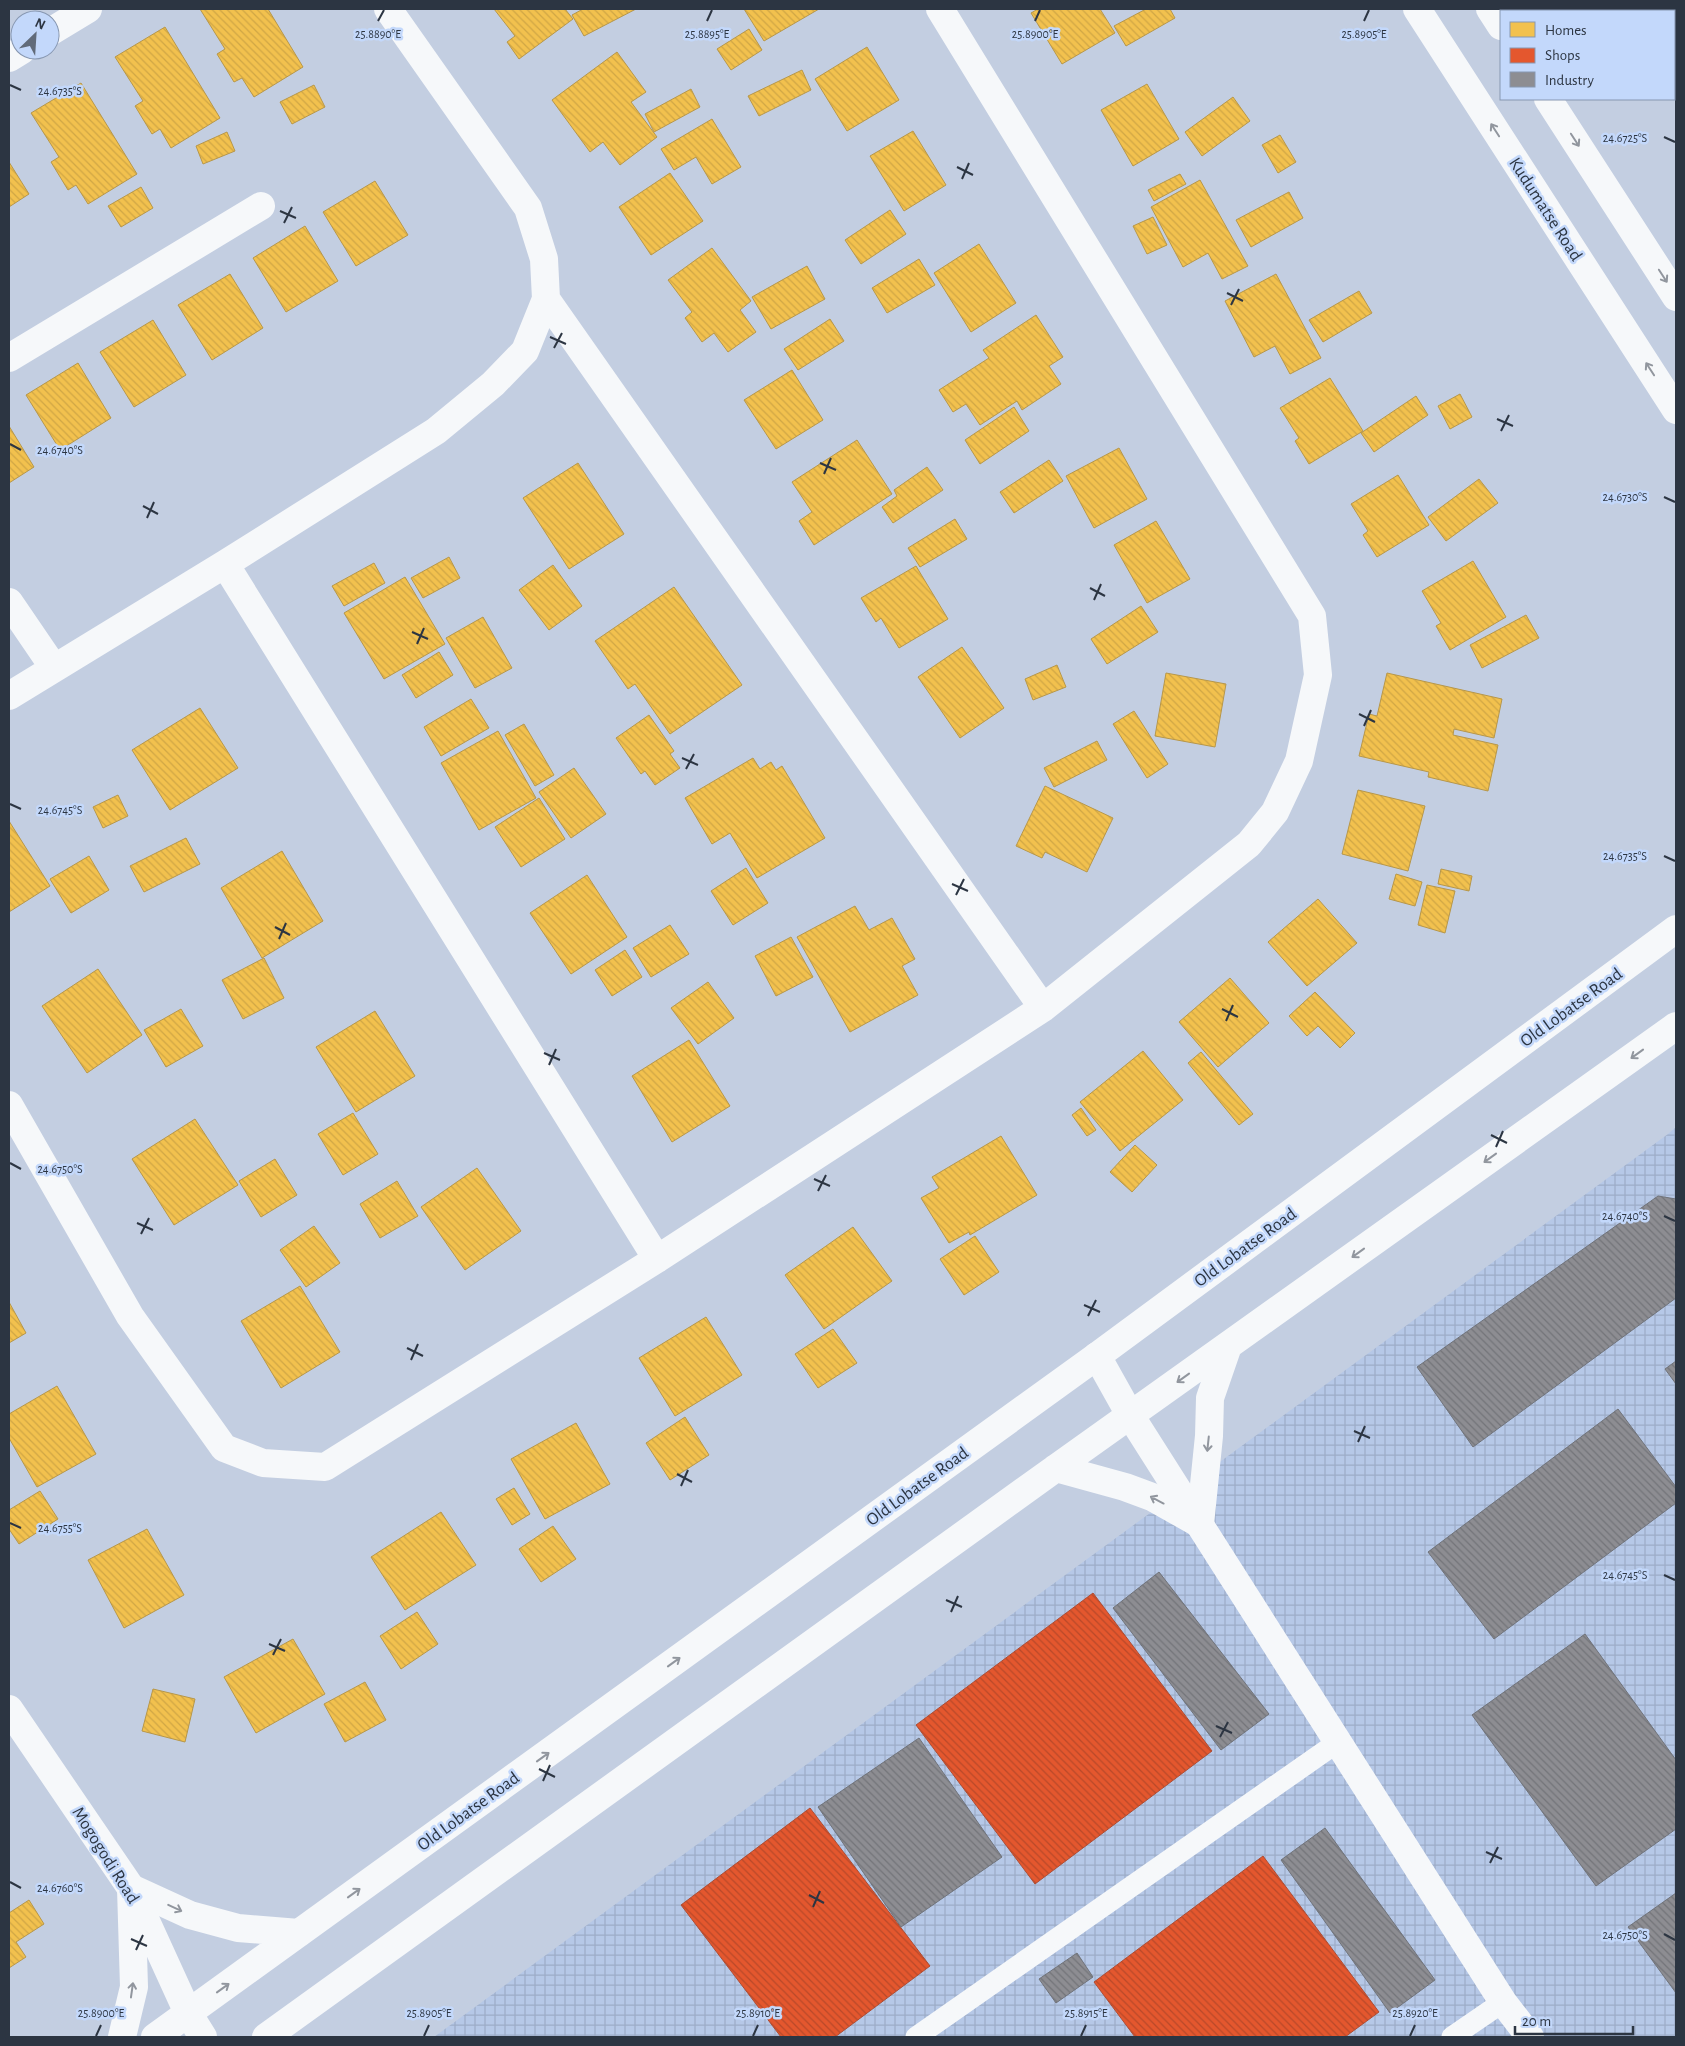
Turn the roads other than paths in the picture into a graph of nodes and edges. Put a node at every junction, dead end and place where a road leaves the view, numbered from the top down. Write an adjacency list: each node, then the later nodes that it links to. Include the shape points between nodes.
1 (88, 9): 7 (street)
2 (388, 9): 11 (street, via 528,208 544,259)
3 (940, 9): 19 (street, via 1312,616 1318,675 1299,761 1275,812 1249,844)
4 (1417, 9): 13 (street, Kudumatse Road, one-way to 4)
5 (1490, 9): 6 (street)
6 (1500, 24)
7 (60, 26)
8 (1549, 100): 10 (street, one-way to 10)
9 (261, 206): 12 (street)
10 (1676, 297)
11 (546, 300): 14 (street, via 525,351 493,384 436,431); 19 (street)
12 (9, 358)
13 (1676, 410)
14 (225, 564): 16 (street); 22 (street)
15 (9, 602): 16 (street)
16 (54, 668): 17 (street)
17 (9, 696)
18 (1676, 929): 24 (street, Old Lobatse Road)
19 (1043, 1008): 22 (street)
20 (1676, 1026): 23 (street, one-way to 23)
21 (9, 1105): 22 (street, via 130,1316 224,1448 263,1463 325,1467)
22 (657, 1259)
23 (1228, 1346): 25 (street, one-way to 25); 27 (street, one-way to 27, via 1210,1398)
24 (1097, 1356): 25 (street); 31 (street, Old Lobatse Road, one-way to 24)
25 (1130, 1415): 26 (street); 27 (street)
26 (1056, 1468): 27 (street, one-way to 26, via 1152,1497); 37 (street)
27 (1200, 1524): 29 (street)
28 (9, 1709): 30 (street, Mogogodi Road)
29 (1338, 1742): 32 (street); 38 (lane)
30 (131, 1888): 31 (street, one-way to 31, via 190,1915 238,1928); 33 (street, Mogogodi Road); 34 (street, one-way to 30, via 134,1987)
31 (299, 1933): 33 (street, Old Lobatse Road, one-way to 31)
32 (1503, 2002): 39 (lane); 40 (street)
33 (188, 2013): 35 (street, Old Lobatse Road); 36 (street, Mogogodi Road)
34 (122, 2037)
35 (155, 2037)
36 (203, 2037)
37 (266, 2037)
38 (916, 2037)
39 (1452, 2037)
40 (1530, 2037)

